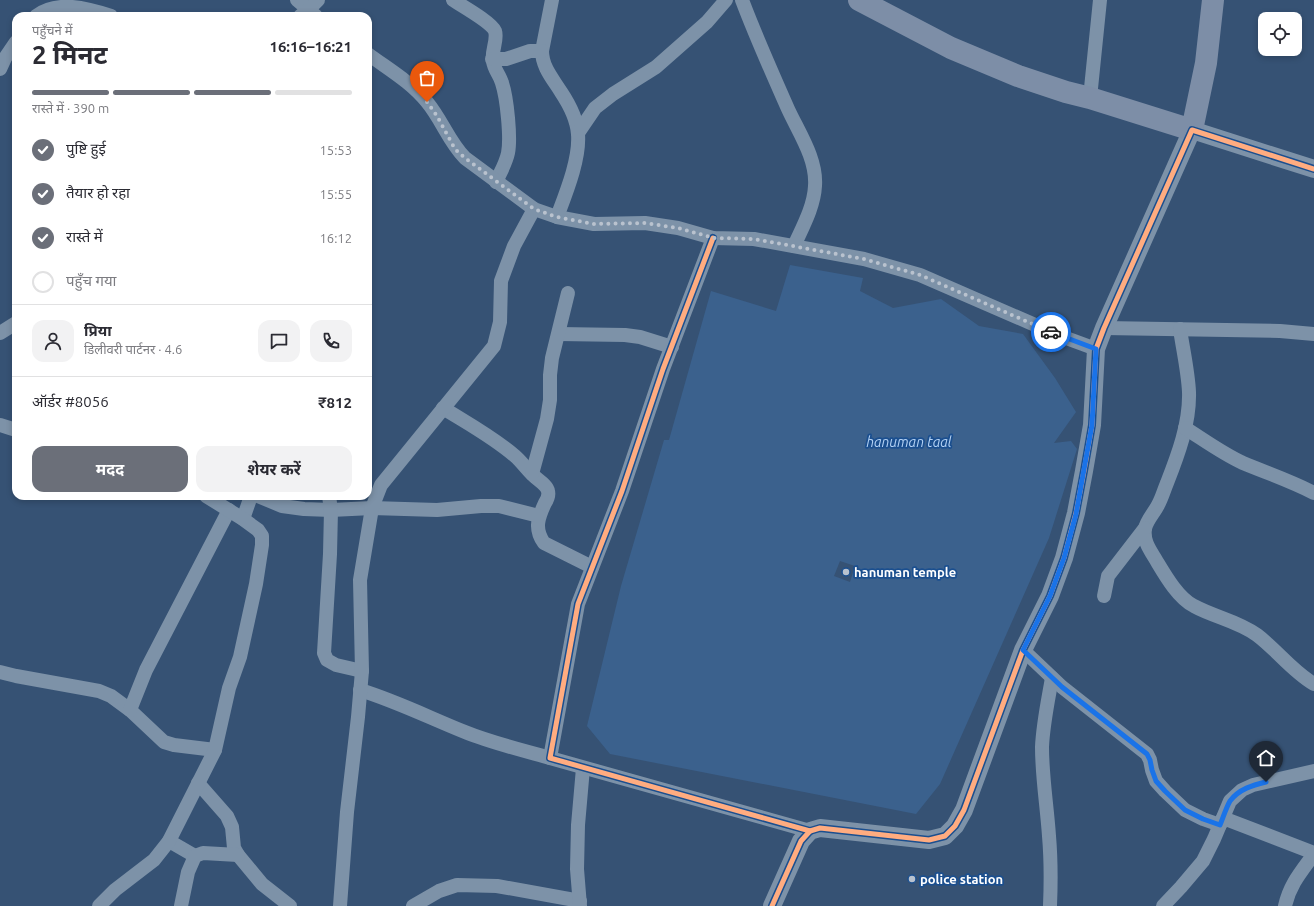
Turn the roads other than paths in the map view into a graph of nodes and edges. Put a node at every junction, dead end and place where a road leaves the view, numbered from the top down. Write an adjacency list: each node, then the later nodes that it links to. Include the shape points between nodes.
1 (297, 0): 10 (street)
2 (453, 0): 15 (street, via 489,23 494,30)
3 (552, 0): 13 (street)
4 (726, 0): 19 (street, via 708,22 656,67 595,108)
5 (742, 0): 25 (street, via 808,150 813,167 815,186 809,214)
6 (860, 0): 17 (main road, via 950,48 1018,76)
7 (1100, 0): 17 (street)
8 (1213, 0): 18 (main road, via 1206,63)
9 (40, 9): 11 (street, via 58,4 75,5)
10 (311, 10)
11 (98, 12)
12 (12, 48): 16 (street)
13 (542, 51): 15 (street, via 530,51 506,59); 19 (street, via 545,67 562,93 574,117)
14 (372, 57): 21 (street, via 411,85 437,116 455,149)
15 (492, 59): 21 (street, via 494,69 502,82 508,136 508,153)
16 (0, 69)
17 (1090, 98): 18 (main road)
18 (1192, 130): 20 (street); 28 (street)
19 (578, 133): 23 (street, via 578,147 567,191)
20 (1314, 168)
21 (496, 182): 22 (street)
22 (534, 209): 23 (street); 35 (street, via 514,246 501,281 500,322 494,346)
23 (557, 217): 24 (street, via 594,224 645,223 678,228)
24 (714, 238): 25 (street, via 754,239); 33 (street)
25 (794, 246): 34 (street, via 864,259 920,275)
26 (568, 293): 31 (street)
27 (12, 325): 30 (street)
28 (1104, 328): 29 (street); 34 (street)
29 (1180, 329): 32 (street); 38 (street, via 1189,392)
30 (0, 332)
31 (559, 334): 33 (street, via 625,335); 40 (street, via 552,358 547,419)
32 (1314, 334)
33 (672, 347): 51 (street, via 622,491)
34 (1096, 349): 53 (street, via 1092,425 1076,514 1050,596)
35 (443, 408): 40 (street, via 505,448); 46 (street, via 381,485)
36 (12, 422): 37 (street)
37 (0, 425): 39 (street)
38 (1185, 428): 41 (street, via 1222,452); 50 (street, via 1159,504)
39 (12, 429)
40 (532, 474): 48 (street, via 548,492 548,498)
41 (1314, 493)
42 (213, 500): 47 (street)
43 (250, 500): 49 (street)
44 (268, 500): 45 (street, via 282,506 304,509)
45 (330, 503): 46 (street); 54 (street, via 330,554 324,654 327,660 336,665)
46 (372, 508): 48 (street, via 437,510 499,506); 54 (street, via 360,580)
47 (229, 510): 49 (street); 59 (street, via 150,663)
48 (539, 516): 51 (street, via 539,536 544,543)
49 (243, 519): 60 (street, via 258,530 262,536 262,545 240,657 229,688)
50 (1145, 528): 52 (street, via 1108,576); 57 (street, via 1148,546 1164,574 1182,597 1193,606 1257,634)
51 (592, 567): 61 (street, via 578,604)
52 (1104, 596)
53 (1023, 650): 56 (street); 66 (street, via 964,810 956,826 945,836 929,840 820,828)
54 (362, 671): 58 (street)
55 (0, 672): 59 (street, via 99,690)
56 (1052, 678): 65 (street, via 1147,754 1156,781 1185,810 1203,819); 79 (street, via 1042,747 1051,863)
57 (1314, 684)
58 (360, 690): 61 (street, via 505,746); 76 (street)
59 (130, 710): 60 (street, via 164,742)
60 (215, 750): 64 (street)
61 (550, 758): 62 (street)
62 (583, 768): 66 (street); 72 (street, via 577,869)
63 (1314, 771): 65 (street, via 1253,785 1242,790 1230,801)
64 (198, 783): 67 (street); 69 (street, via 227,816)
65 (1222, 821): 68 (street); 71 (street, via 1203,861)
66 (810, 831): 78 (street, via 800,841)
67 (169, 841): 70 (street); 73 (street, via 154,860 115,890)
68 (1314, 854): 80 (street, via 1294,881)
69 (238, 855): 70 (street, via 203,853); 75 (street, via 262,884)
70 (196, 856): 74 (street, via 188,872)
71 (1170, 903)
72 (580, 904): 77 (street, via 497,886 457,885 439,891)
73 (99, 906)
74 (181, 906)
75 (290, 906)
76 (340, 906)
77 (413, 906)
78 (772, 906)
79 (1050, 906)
80 (1285, 906)

